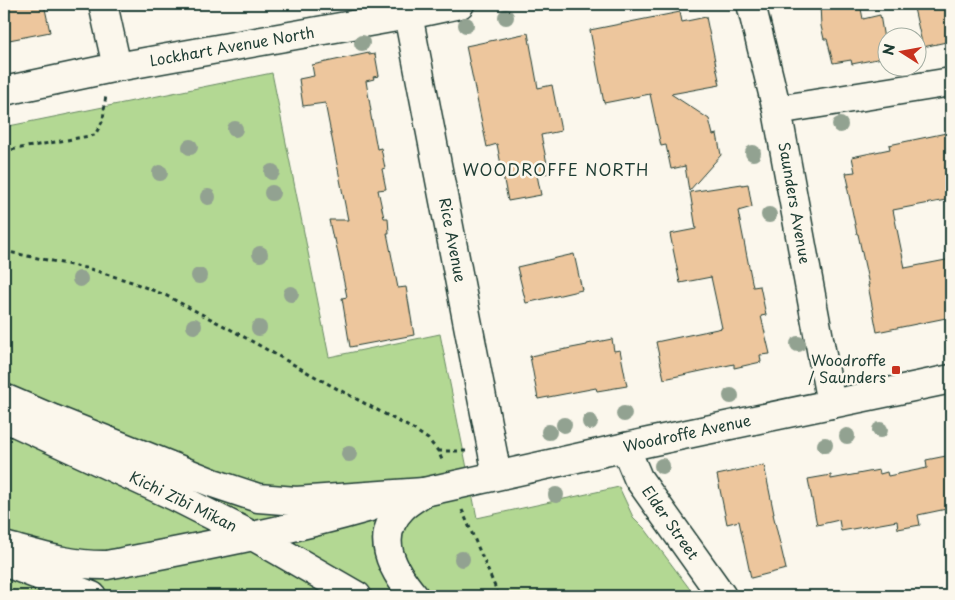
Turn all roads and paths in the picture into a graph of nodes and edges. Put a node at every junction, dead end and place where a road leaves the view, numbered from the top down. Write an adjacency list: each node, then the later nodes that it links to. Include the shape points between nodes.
1 (103, 4): 5 (main road)
2 (460, 4): 4 (main road, Lockhart Avenue North)
3 (751, 4): 8 (main road, Saunders Avenue)
4 (407, 10): 5 (main road, Lockhart Avenue North); 17 (main road, Rice Avenue)
5 (113, 68): 7 (main road, Lockhart Avenue North); 9 (path, via 103,120 95,136)
6 (951, 82): 8 (main road)
7 (4, 91)
8 (777, 110): 13 (main road, Saunders Avenue)
9 (4, 152)
10 (4, 251): 16 (path, via 90,269 167,296 406,425 428,439 438,451)
11 (951, 379): 13 (main road, Woodroffe Avenue)
12 (4, 398): 18 (main road, via 213,483 258,498 296,501)
13 (831, 404): 15 (main road, Woodroffe Avenue)
14 (4, 418): 20 (main road, Kichi Zībī Mīkan)
15 (625, 447): 17 (main road, Woodroffe Avenue); 29 (main road, Elder Street, via 638,478)
16 (472, 451)
17 (497, 476): 18 (main road, Woodroffe Avenue)
18 (424, 492): 20 (main road); 27 (main road, via 402,508 389,527 391,562)
19 (460, 505): 28 (path)
20 (254, 536): 21 (main road, via 107,565 60,561); 26 (main road, Kichi Zībī Mīkan)
21 (4, 546)
22 (4, 562): 25 (main road)
23 (4, 593): 24 (path)
24 (12, 596)
25 (92, 596)
26 (357, 596)
27 (414, 596)
28 (499, 596)
29 (722, 596)

